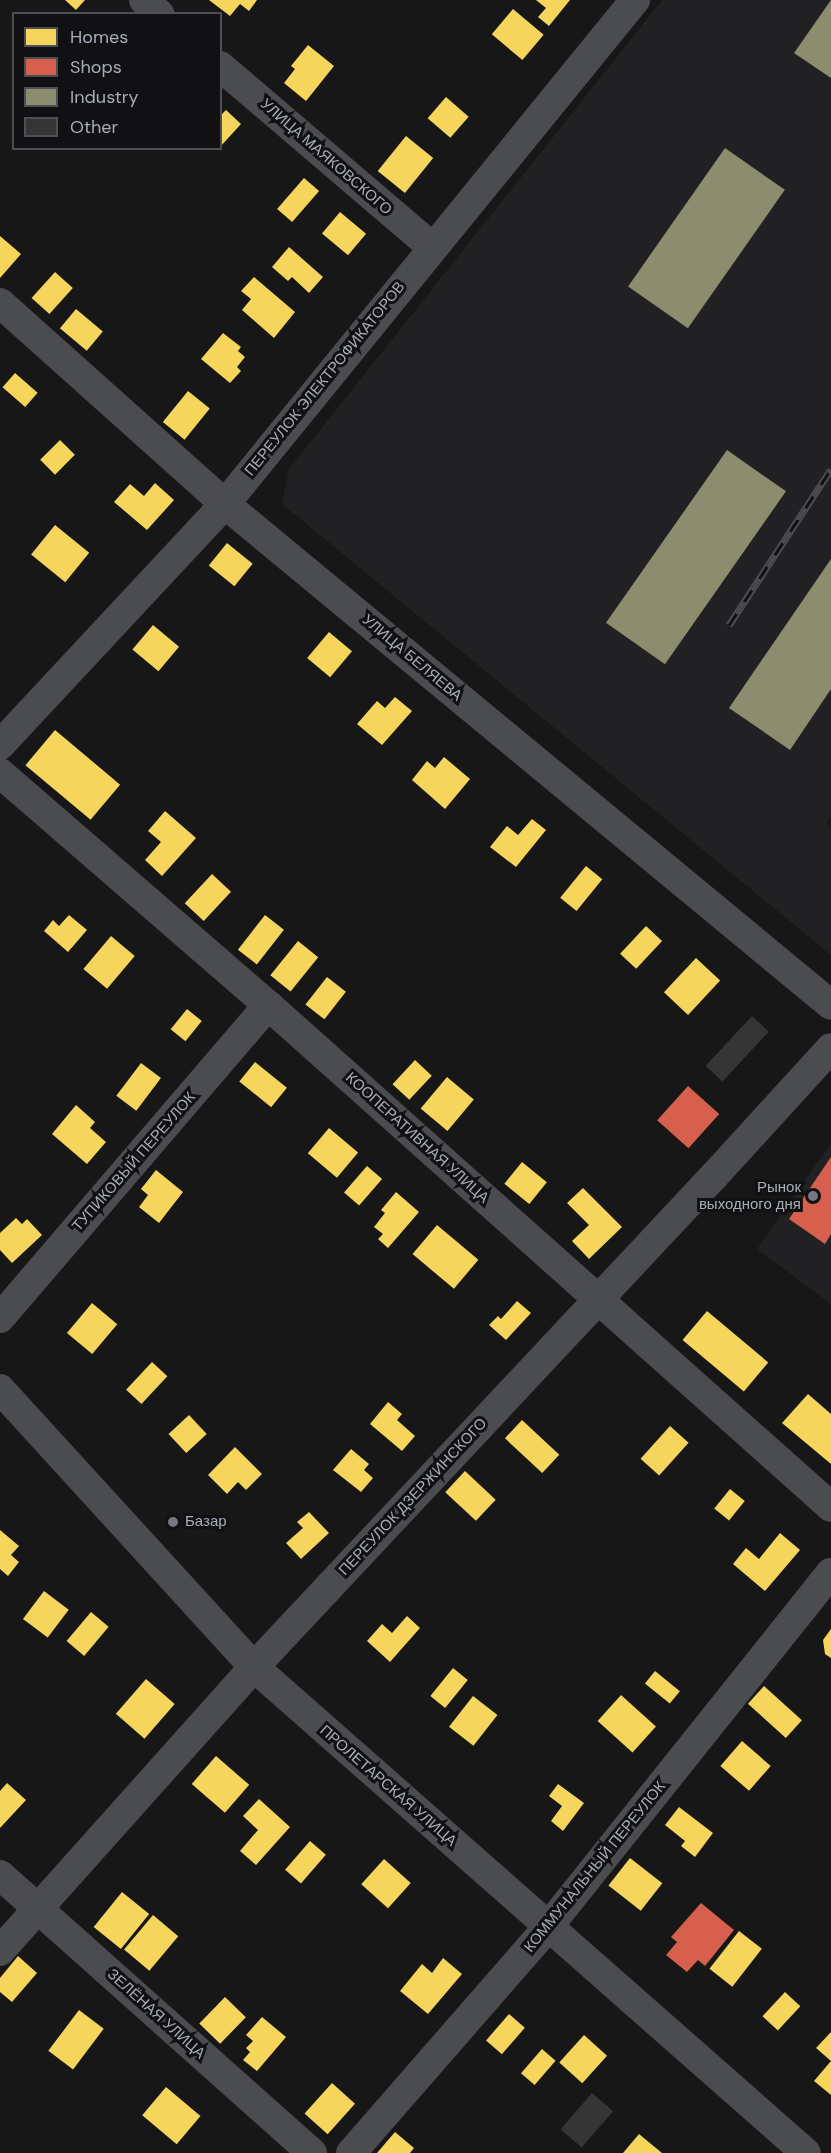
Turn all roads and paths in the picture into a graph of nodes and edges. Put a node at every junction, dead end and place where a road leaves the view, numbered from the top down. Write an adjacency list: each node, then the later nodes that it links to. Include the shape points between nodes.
1 (144, 0): 3 (street)
2 (634, 1): 5 (street, ПЕРЕУЛОК ЭЛЕКТРОФИКАТОРОВ)
3 (157, 12)
4 (222, 68): 5 (street, УЛИЦА МАЯКОВСКОГО)
5 (432, 247): 7 (street, ПЕРЕУЛОК ЭЛЕКТРОФИКАТОРОВ)
6 (0, 303): 7 (street, УЛИЦА БЕЛЯЕВА)
7 (225, 504): 8 (street, ПЕРЕУЛОК ЭЛЕКТРОФИКАТОРОВ); 11 (street, УЛИЦА БЕЛЯЕВА)
8 (0, 745)
9 (0, 773): 10 (street, КООПЕРАТИВНАЯ УЛИЦА)
10 (268, 1005): 13 (street, КООПЕРАТИВНАЯ УЛИЦА); 14 (street, ТУПИКОВЫЙ ПЕРЕУЛОК)
11 (831, 1005)
12 (831, 1048): 13 (street, ПЕРЕУЛОК ДЗЕРЖИНСКОГО)
13 (600, 1299): 16 (street, КООПЕРАТИВНАЯ УЛИЦА); 18 (street, ПЕРЕУЛОК ДЗЕРЖИНСКОГО)
14 (0, 1318)
15 (0, 1389): 18 (street, ПРОЛЕТАРСКАЯ УЛИЦА)
16 (831, 1507)
17 (831, 1573): 21 (street, КОММУНАЛЬНЫЙ ПЕРЕУЛОК)
18 (254, 1667): 20 (street, ПЕРЕУЛОК ДЗЕРЖИНСКОГО); 21 (street, ПРОЛЕТАРСКАЯ УЛИЦА)
19 (0, 1875): 20 (street, ЗЕЛЁНАЯ УЛИЦА)
20 (38, 1908): 22 (street, ПЕРЕУЛОК ДЗЕРЖИНСКОГО); 23 (street, ЗЕЛЁНАЯ УЛИЦА)
21 (548, 1927): 24 (street, КОММУНАЛЬНЫЙ ПЕРЕУЛОК); 25 (street, ПРОЛЕТАРСКАЯ УЛИЦА)
22 (0, 1951)
23 (312, 2153)
24 (351, 2153)
25 (806, 2153)

